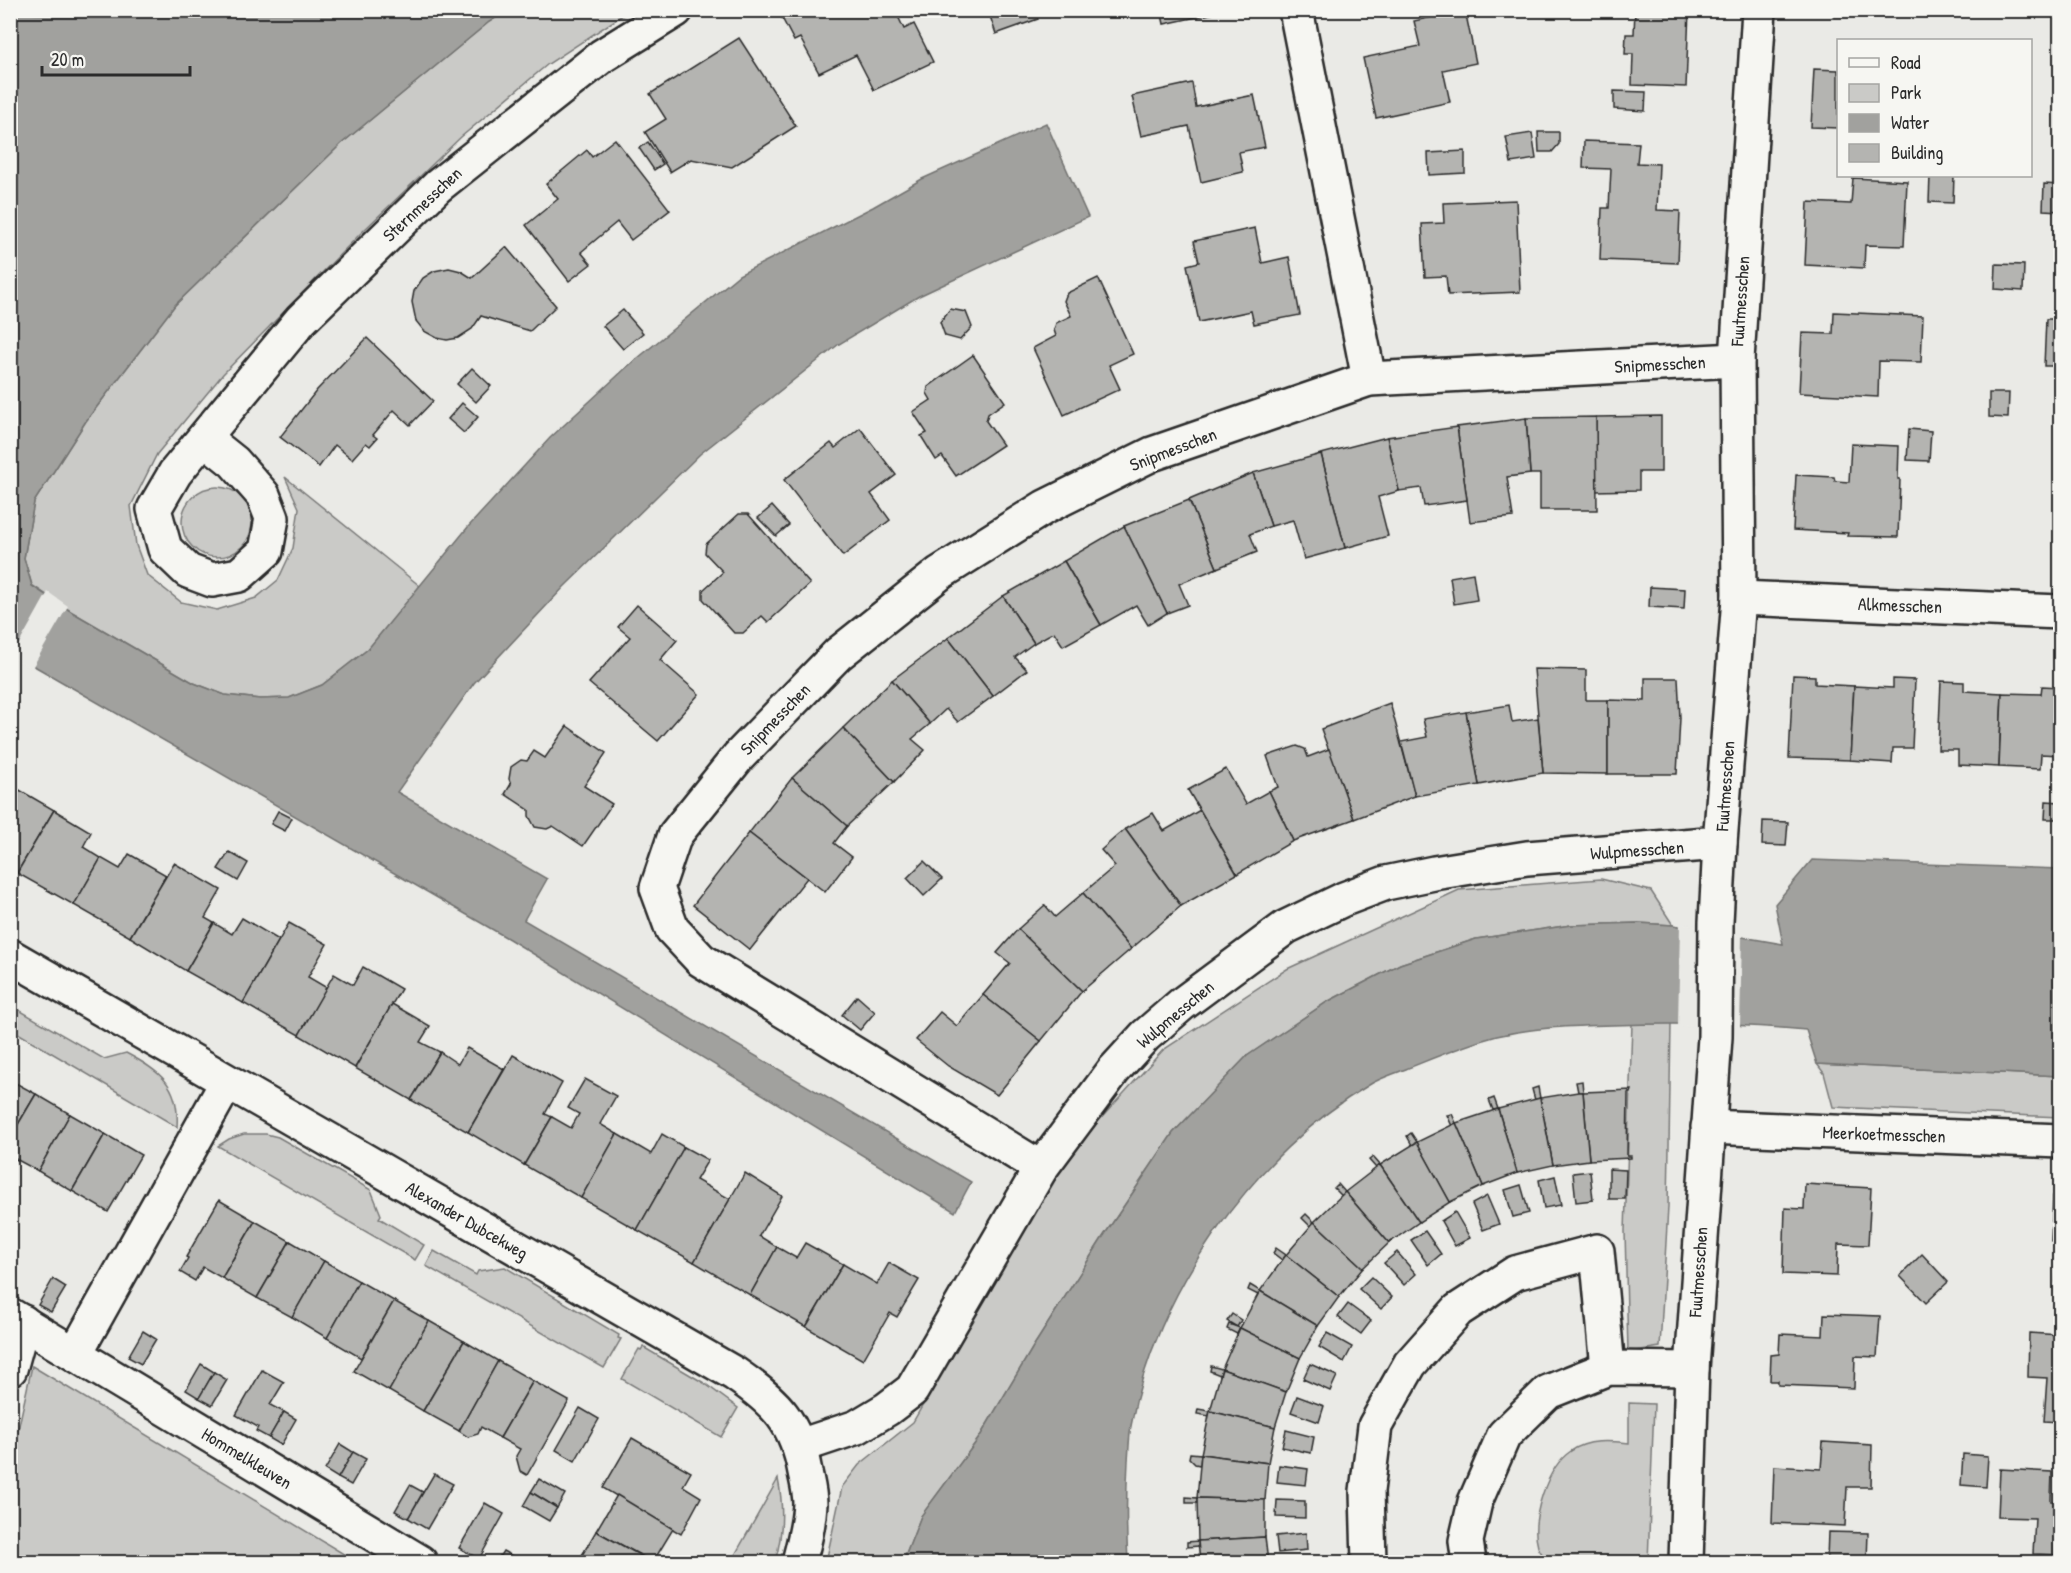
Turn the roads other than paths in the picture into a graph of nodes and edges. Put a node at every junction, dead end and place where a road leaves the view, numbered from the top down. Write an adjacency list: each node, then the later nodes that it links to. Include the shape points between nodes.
1 (676, 10): 6 (street, Sternmesschen, via 602,56 438,186 301,320)
2 (1296, 10): 5 (street)
3 (1759, 10): 4 (street, Fuutmesschen)
4 (1737, 360): 5 (street, Snipmesschen); 7 (street, Fuutmesschen)
5 (1369, 379): 14 (street, Snipmesschen, via 1152,454 1045,507 940,573 838,654 738,757 675,835 657,888 672,929 701,960)
6 (204, 438)
7 (1739, 598): 8 (street, Alkmesschen); 9 (street, Fuutmesschen)
8 (2061, 612)
9 (1720, 843): 12 (street, Fuutmesschen, via 1715,1037); 14 (street, Wulpmesschen, via 1527,858 1386,883 1335,903 1286,927 1145,1036 1113,1070)
10 (10, 956): 11 (street, Alexander Dubcekweg)
11 (227, 1082): 16 (street); 20 (street, Alexander Dubcekweg, via 735,1374 776,1407 790,1424)
12 (1708, 1127): 13 (street, Meerkoetmesschen); 19 (street, Fuutmesschen)
13 (2061, 1141)
14 (1041, 1168): 20 (street, Wulpmesschen, via 912,1390 856,1427)
15 (17, 1319): 16 (street, Hommelkleuven); 18 (street, Hommelkleuven)
16 (75, 1354): 21 (street, Hommelkleuven)
17 (1608, 1368): 19 (street); 23 (street, via 1597,1251 1515,1273 1458,1310 1410,1364 1375,1426 1367,1491); 24 (street, via 1548,1392 1504,1435 1475,1502 1466,1541)
18 (10, 1369)
19 (1692, 1369): 25 (street, Fuutmesschen)
20 (800, 1446): 22 (street, Alexander Dubcekweg, via 810,1501)
21 (420, 1563)
22 (799, 1563)
23 (1369, 1563)
24 (1469, 1563)
25 (1686, 1563)

